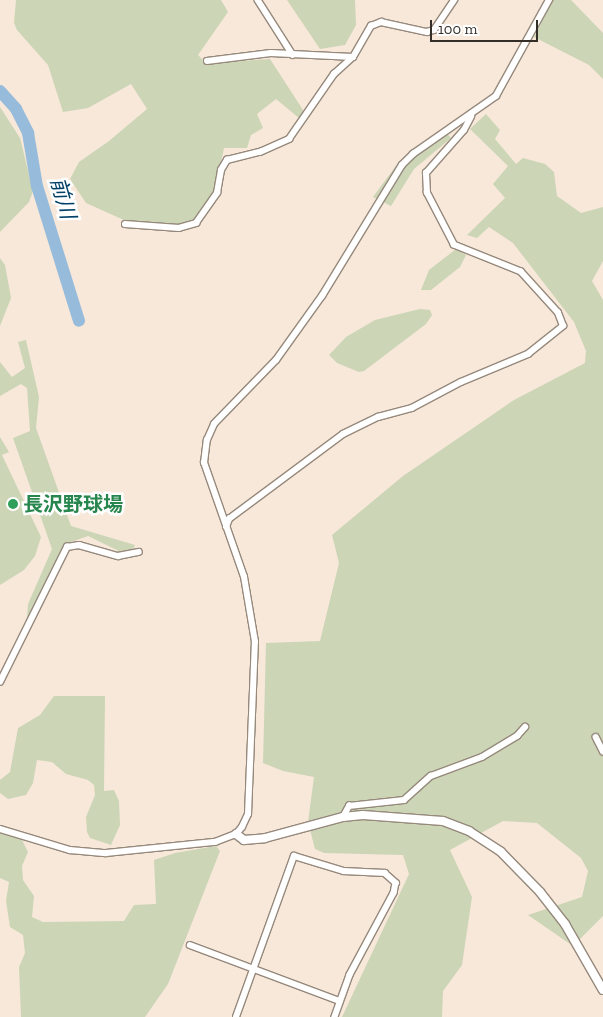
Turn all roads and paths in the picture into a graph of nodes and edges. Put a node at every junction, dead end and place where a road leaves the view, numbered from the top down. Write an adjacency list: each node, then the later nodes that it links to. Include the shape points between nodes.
1 (258, 0): 4 (street)
2 (454, 0): 5 (street, via 434,30 427,32 381,22 371,26)
3 (549, 0): 7 (street, via 496,96)
4 (293, 55): 5 (street); 6 (street)
5 (353, 57): 8 (street, via 334,74 289,139 260,152 227,160 221,170 217,193 196,223 180,228)
6 (207, 60)
7 (472, 115): 9 (street, via 413,154 402,165 342,266 293,338 214,424 207,440 204,463); 9 (street, via 464,130 426,173 427,193 454,245 521,272 558,313 563,326 528,354 461,382 412,408 378,417 342,434 229,519)
8 (125, 224)
9 (226, 527): 17 (street, via 244,577 255,642 248,814)
10 (139, 552): 11 (street, via 118,556 79,545 67,547)
11 (0, 682)
12 (525, 727): 15 (street, via 517,736 482,756 431,776 404,800 349,806)
13 (596, 737): 14 (street)
14 (603, 751)
15 (343, 818): 17 (street, via 265,838 244,840); 20 (street, via 386,816 442,821 482,838 540,892 564,924)
16 (0, 829): 17 (street, via 70,850 106,854 215,842)
17 (236, 834)
18 (190, 945): 19 (street)
19 (254, 968): 21 (street); 21 (street, via 294,856 344,871 384,873 396,883 394,893 365,942); 22 (street)
20 (603, 990)
21 (340, 1000): 23 (street)
22 (236, 1017)
23 (335, 1017)

